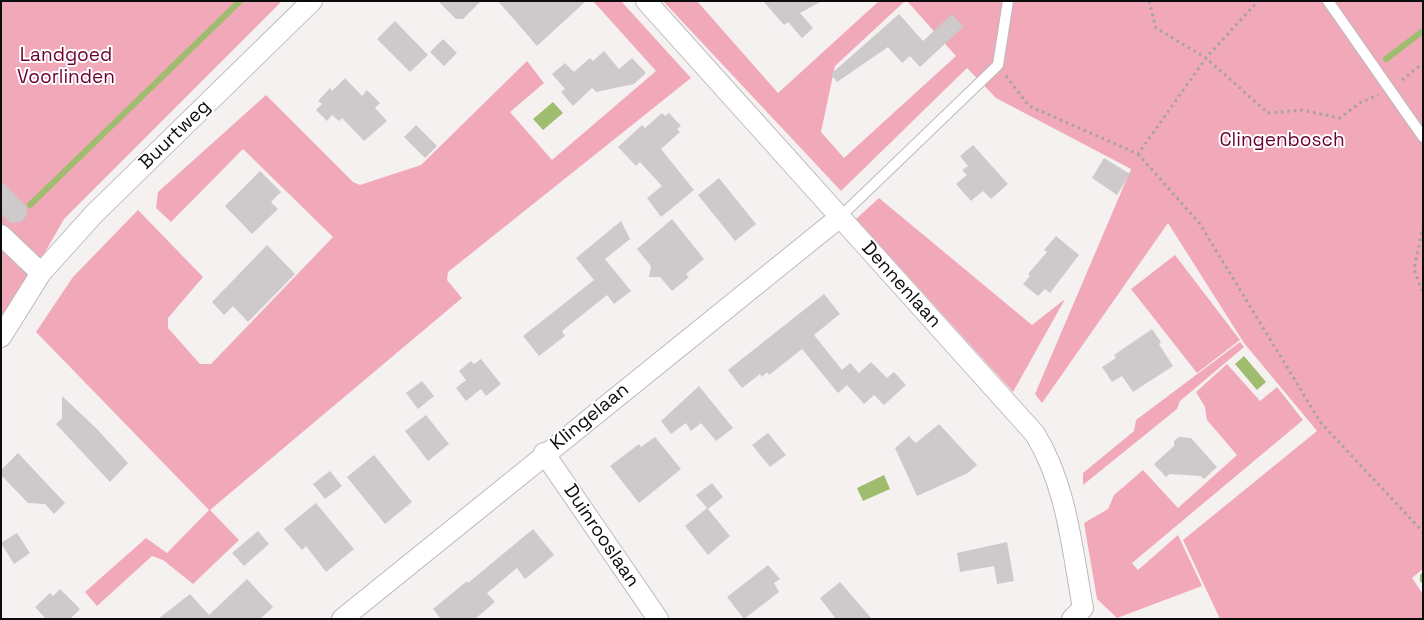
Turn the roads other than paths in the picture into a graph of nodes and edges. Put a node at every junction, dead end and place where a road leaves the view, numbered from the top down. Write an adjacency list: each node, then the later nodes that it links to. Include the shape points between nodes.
1 (312, 1): 8 (street, Buurtweg, via 94,214)
2 (646, 1): 6 (street, Dennenlaan)
3 (1008, 1): 6 (lane, via 998,65)
4 (1328, 1): 5 (lane)
5 (1423, 137)
6 (840, 217): 10 (street, Klingelaan); 11 (street, Dennenlaan, via 1035,434 1049,457 1059,482)
7 (1, 235): 8 (street)
8 (41, 273): 9 (street, Buurtweg)
9 (1, 337)
10 (544, 453): 12 (street, Klingelaan); 13 (street, Duinrooslaan)
11 (1078, 614)
12 (342, 619)
13 (658, 619)

